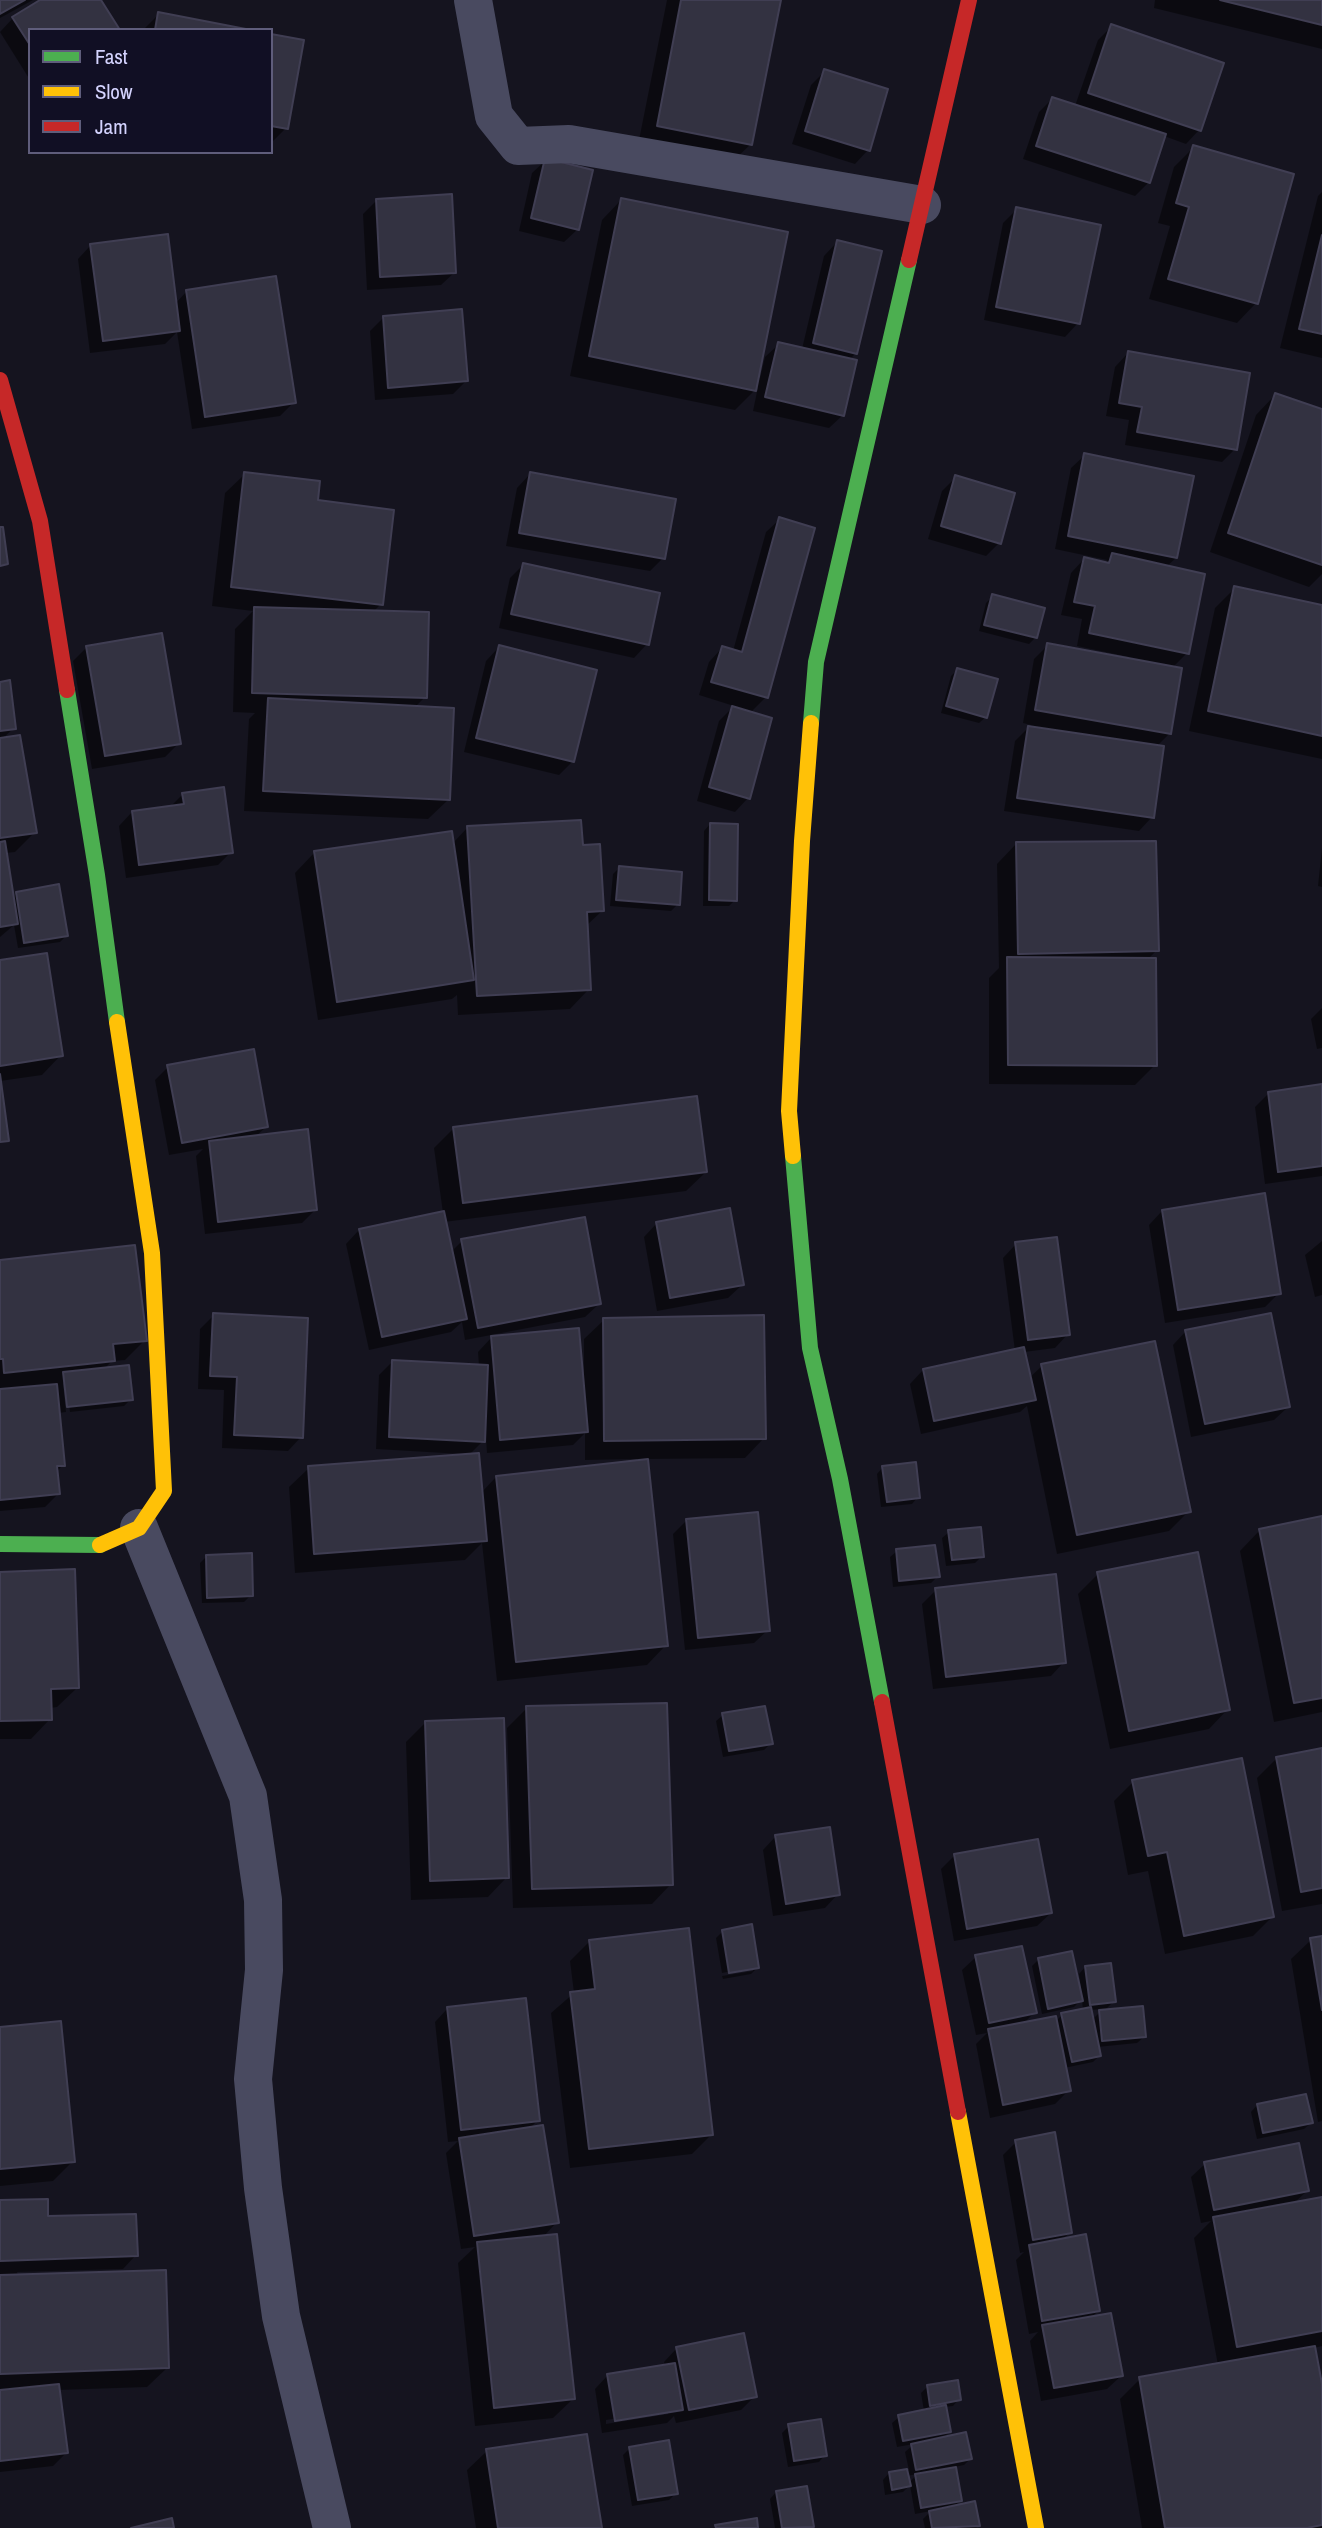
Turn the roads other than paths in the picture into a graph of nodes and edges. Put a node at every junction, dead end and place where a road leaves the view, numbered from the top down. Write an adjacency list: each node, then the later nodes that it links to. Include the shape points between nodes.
1 (472, 0): 3 (street, via 494,116 518,146 569,144)
2 (970, 0): 3 (street)
3 (922, 205): 8 (street, via 816,662 789,1111 810,1348 843,1493)
4 (0, 380): 5 (street, via 40,521 152,1253 164,1491)
5 (139, 1528): 6 (street, via 100,1545); 7 (street, via 248,1796 263,1900 264,1970 253,2079 263,2188 281,2316)
6 (0, 1544)
7 (332, 2528)
8 (1036, 2528)

